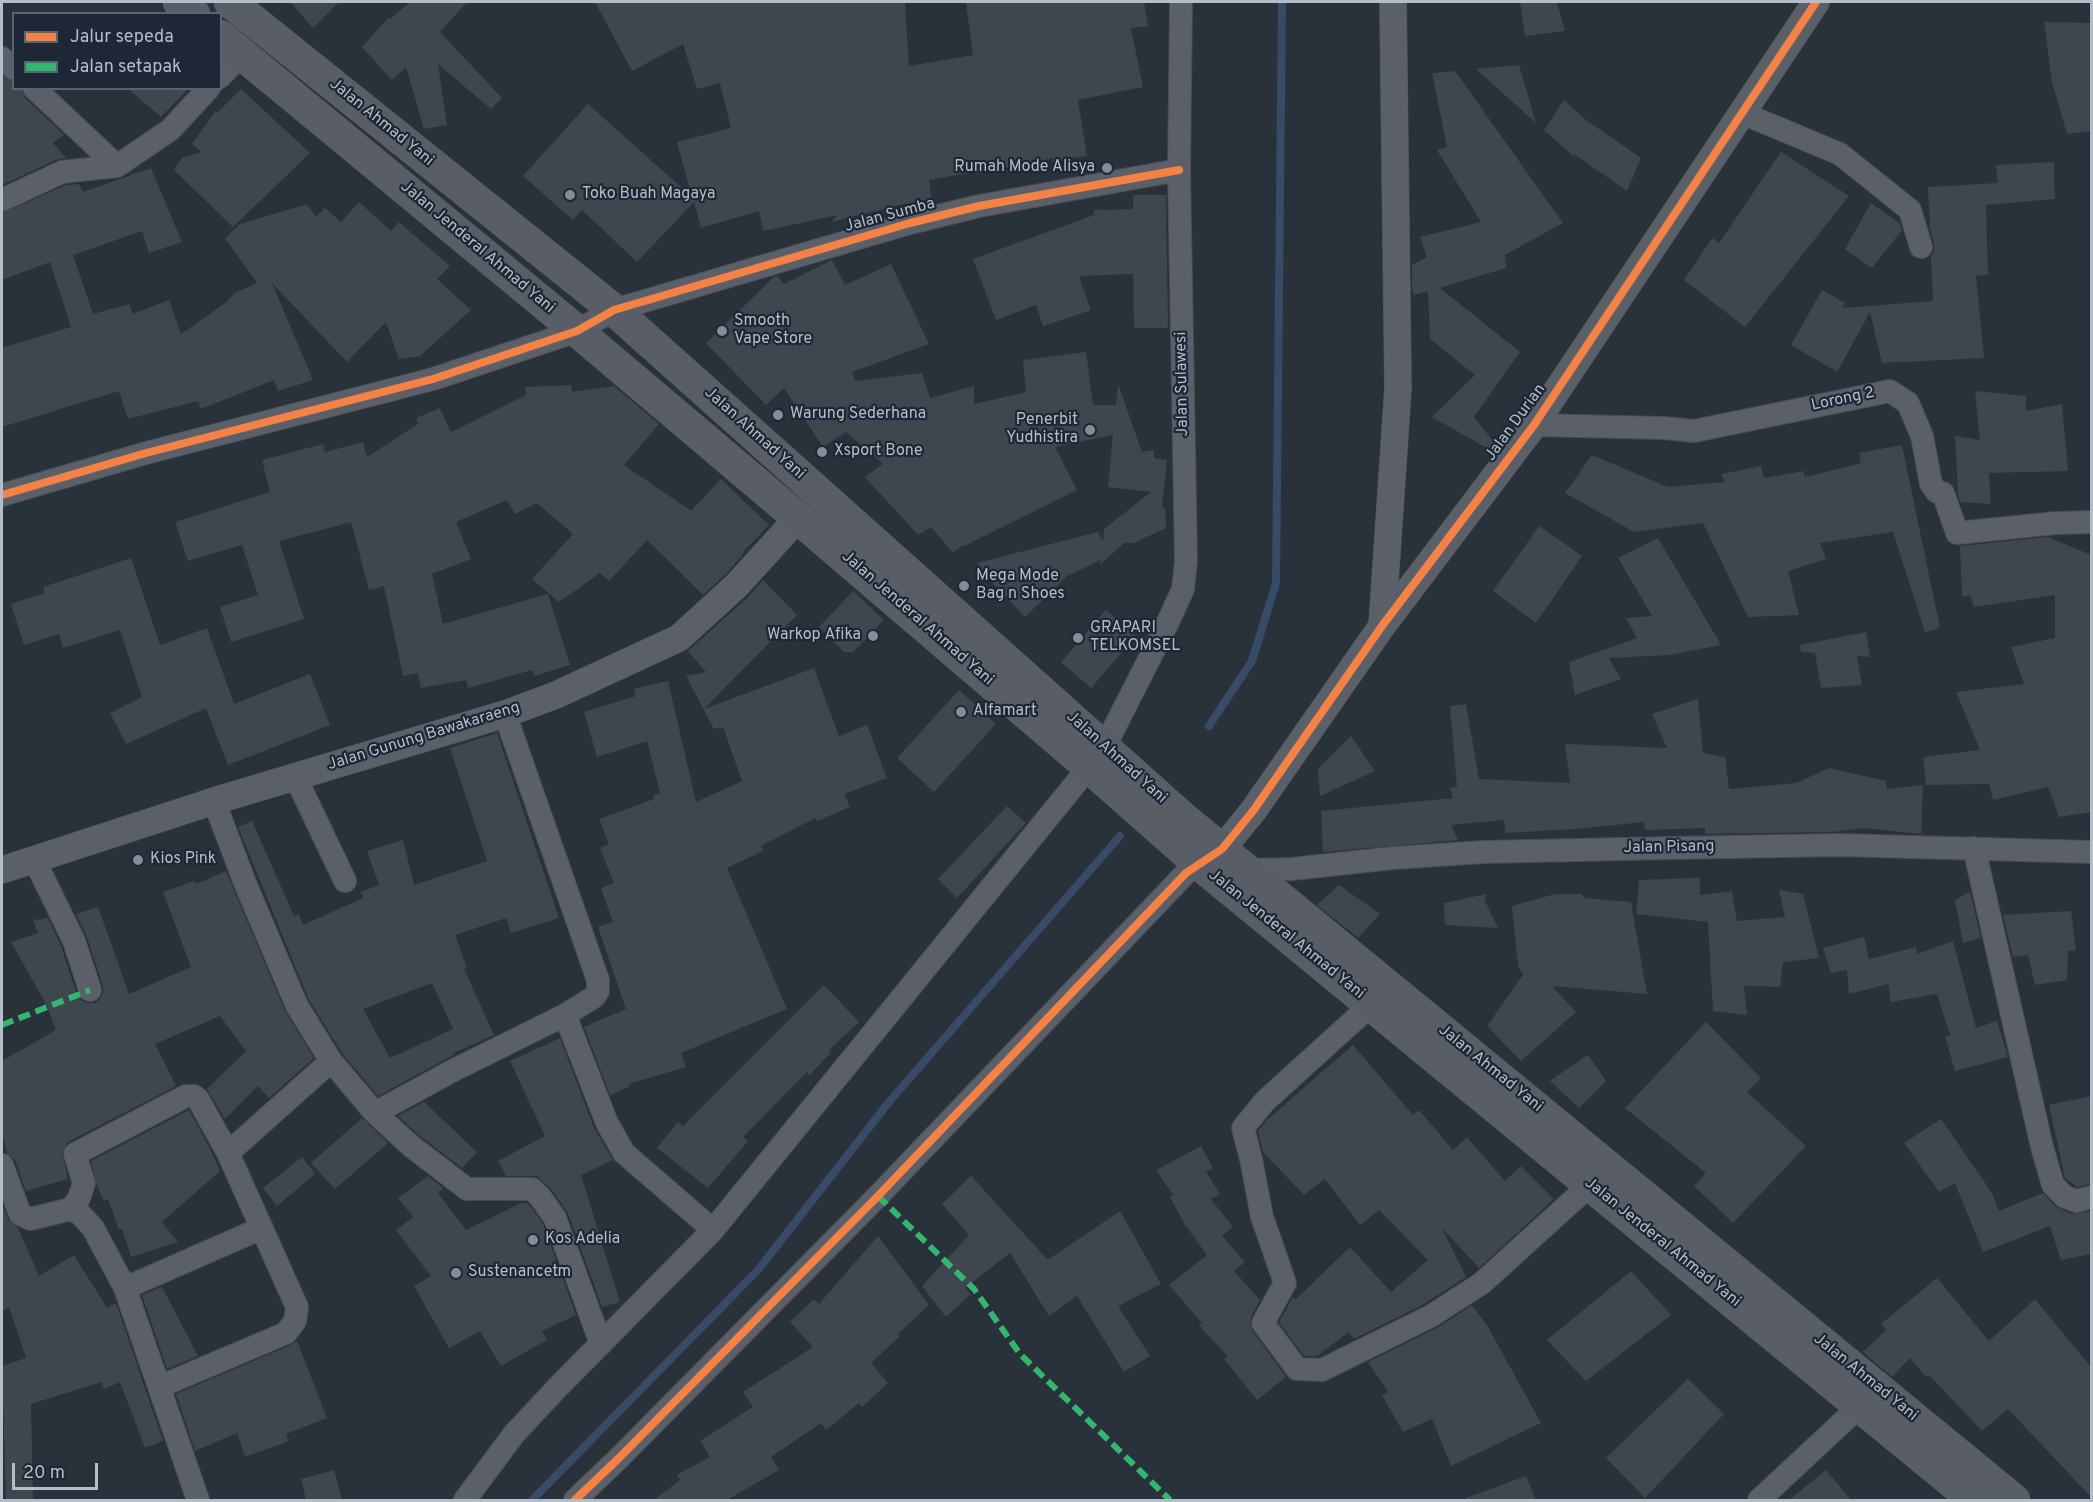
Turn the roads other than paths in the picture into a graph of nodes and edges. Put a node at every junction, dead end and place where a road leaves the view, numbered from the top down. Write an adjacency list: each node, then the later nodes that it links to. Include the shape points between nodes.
1 (179, 2): 6 (main road)
2 (231, 2): 16 (main road, Jalan Ahmad Yani)
3 (1181, 2): 13 (street, Jalan Sulawesi)
4 (1393, 2): 22 (street, via 1398,388)
5 (1816, 2): 11 (street, Jalan Durian)
6 (192, 12)
7 (232, 45): 8 (street); 17 (main road, Jalan Jenderal Ahmad Yani)
8 (222, 72)
9 (36, 90): 12 (street)
10 (207, 90): 12 (street, via 170,130)
11 (1742, 113): 15 (street, via 1840,154 1910,210); 18 (street, Jalan Durian)
12 (117, 166): 14 (street, via 62,172)
13 (1179, 170): 16 (street, Jalan Sumba, via 910,223); 24 (street, Jalan Sulawesi, via 1186,561 1183,589)
14 (2, 200)
15 (1921, 247)
16 (614, 310): 17 (street, Jalan Sumba); 24 (main road, Jalan Ahmad Yani, via 1074,719)
17 (577, 331): 19 (street, Jalan Sumba, via 433,379 146,453); 20 (main road, Jalan Jenderal Ahmad Yani)
18 (1534, 425): 21 (street, Lorong 2, via 1694,431 1890,392 1908,403 1922,436 1931,484 1943,493 1957,533); 22 (street, Jalan Durian)
19 (2, 495)
20 (798, 518): 23 (street, Jalan Gunung Bawakaraeng, via 736,586 680,638); 24 (main road, Jalan Jenderal Ahmad Yani)
21 (2091, 522)
22 (1382, 626): 29 (street, Jalan Durian, via 1253,811)
23 (505, 714): 25 (street, Jalan Gunung Bawakaraeng); 36 (street, via 598,980 594,997)
24 (1108, 767): 29 (main road, Jalan Ahmad Yani); 45 (street, Jalan Sulawesi)
25 (295, 776): 26 (street, Jalan Gunung Bawakaraeng); 33 (street)
26 (214, 801): 30 (street, Jalan Gunung Bawakaraeng); 37 (street, via 297,1006)
27 (1974, 848): 28 (street, Jalan Pisang); 32 (street, Jalan Pisang, via 1840,845 1484,852); 42 (street, via 2053,1185 2076,1201)
28 (2091, 852)
29 (1210, 856): 32 (main road, Jalan Ahmad Yani); 35 (main road, Jalan Jenderal Ahmad Yani); 52 (street, via 1186,873 878,1196)
30 (34, 859): 31 (street, Jalan Gunung Bawakaraeng); 34 (street, via 74,940)
31 (2, 870)
32 (1248, 870): 55 (main road, Jalan Ahmad Yani)
33 (345, 881)
34 (90, 990)
35 (1371, 1005): 41 (main road, Jalan Jenderal Ahmad Yani); 41 (street, via 1265,1101 1243,1128 1262,1217 1285,1283 1263,1323 1297,1369 1322,1370 1431,1316 1482,1283)
36 (565, 1015): 38 (street); 45 (street, via 607,1123 624,1153)
37 (331, 1061): 38 (street); 39 (street)
38 (375, 1113): 47 (street, via 467,1189 532,1189 541,1198 555,1218)
39 (228, 1154): 43 (street, via 198,1099 186,1096 75,1154 84,1183); 44 (street)
40 (2, 1165): 43 (street, via 18,1210 26,1219)
41 (1590, 1185): 49 (main road, Jalan Jenderal Ahmad Yani)
42 (2091, 1197)
43 (71, 1209): 46 (street, via 93,1228)
44 (262, 1228): 46 (street); 48 (street, via 297,1307 295,1321 286,1333)
45 (713, 1230): 47 (street, Jalan Sulawesi)
46 (125, 1288): 48 (street)
47 (601, 1344): 51 (street, Jalan Sulawesi, via 514,1434)
48 (159, 1387): 50 (street)
49 (1860, 1406): 53 (street); 54 (main road, Jalan Jenderal Ahmad Yani)
50 (198, 1500)
51 (465, 1500)
52 (575, 1500)
53 (1759, 1500)
54 (1974, 1500)
55 (2014, 1500)

